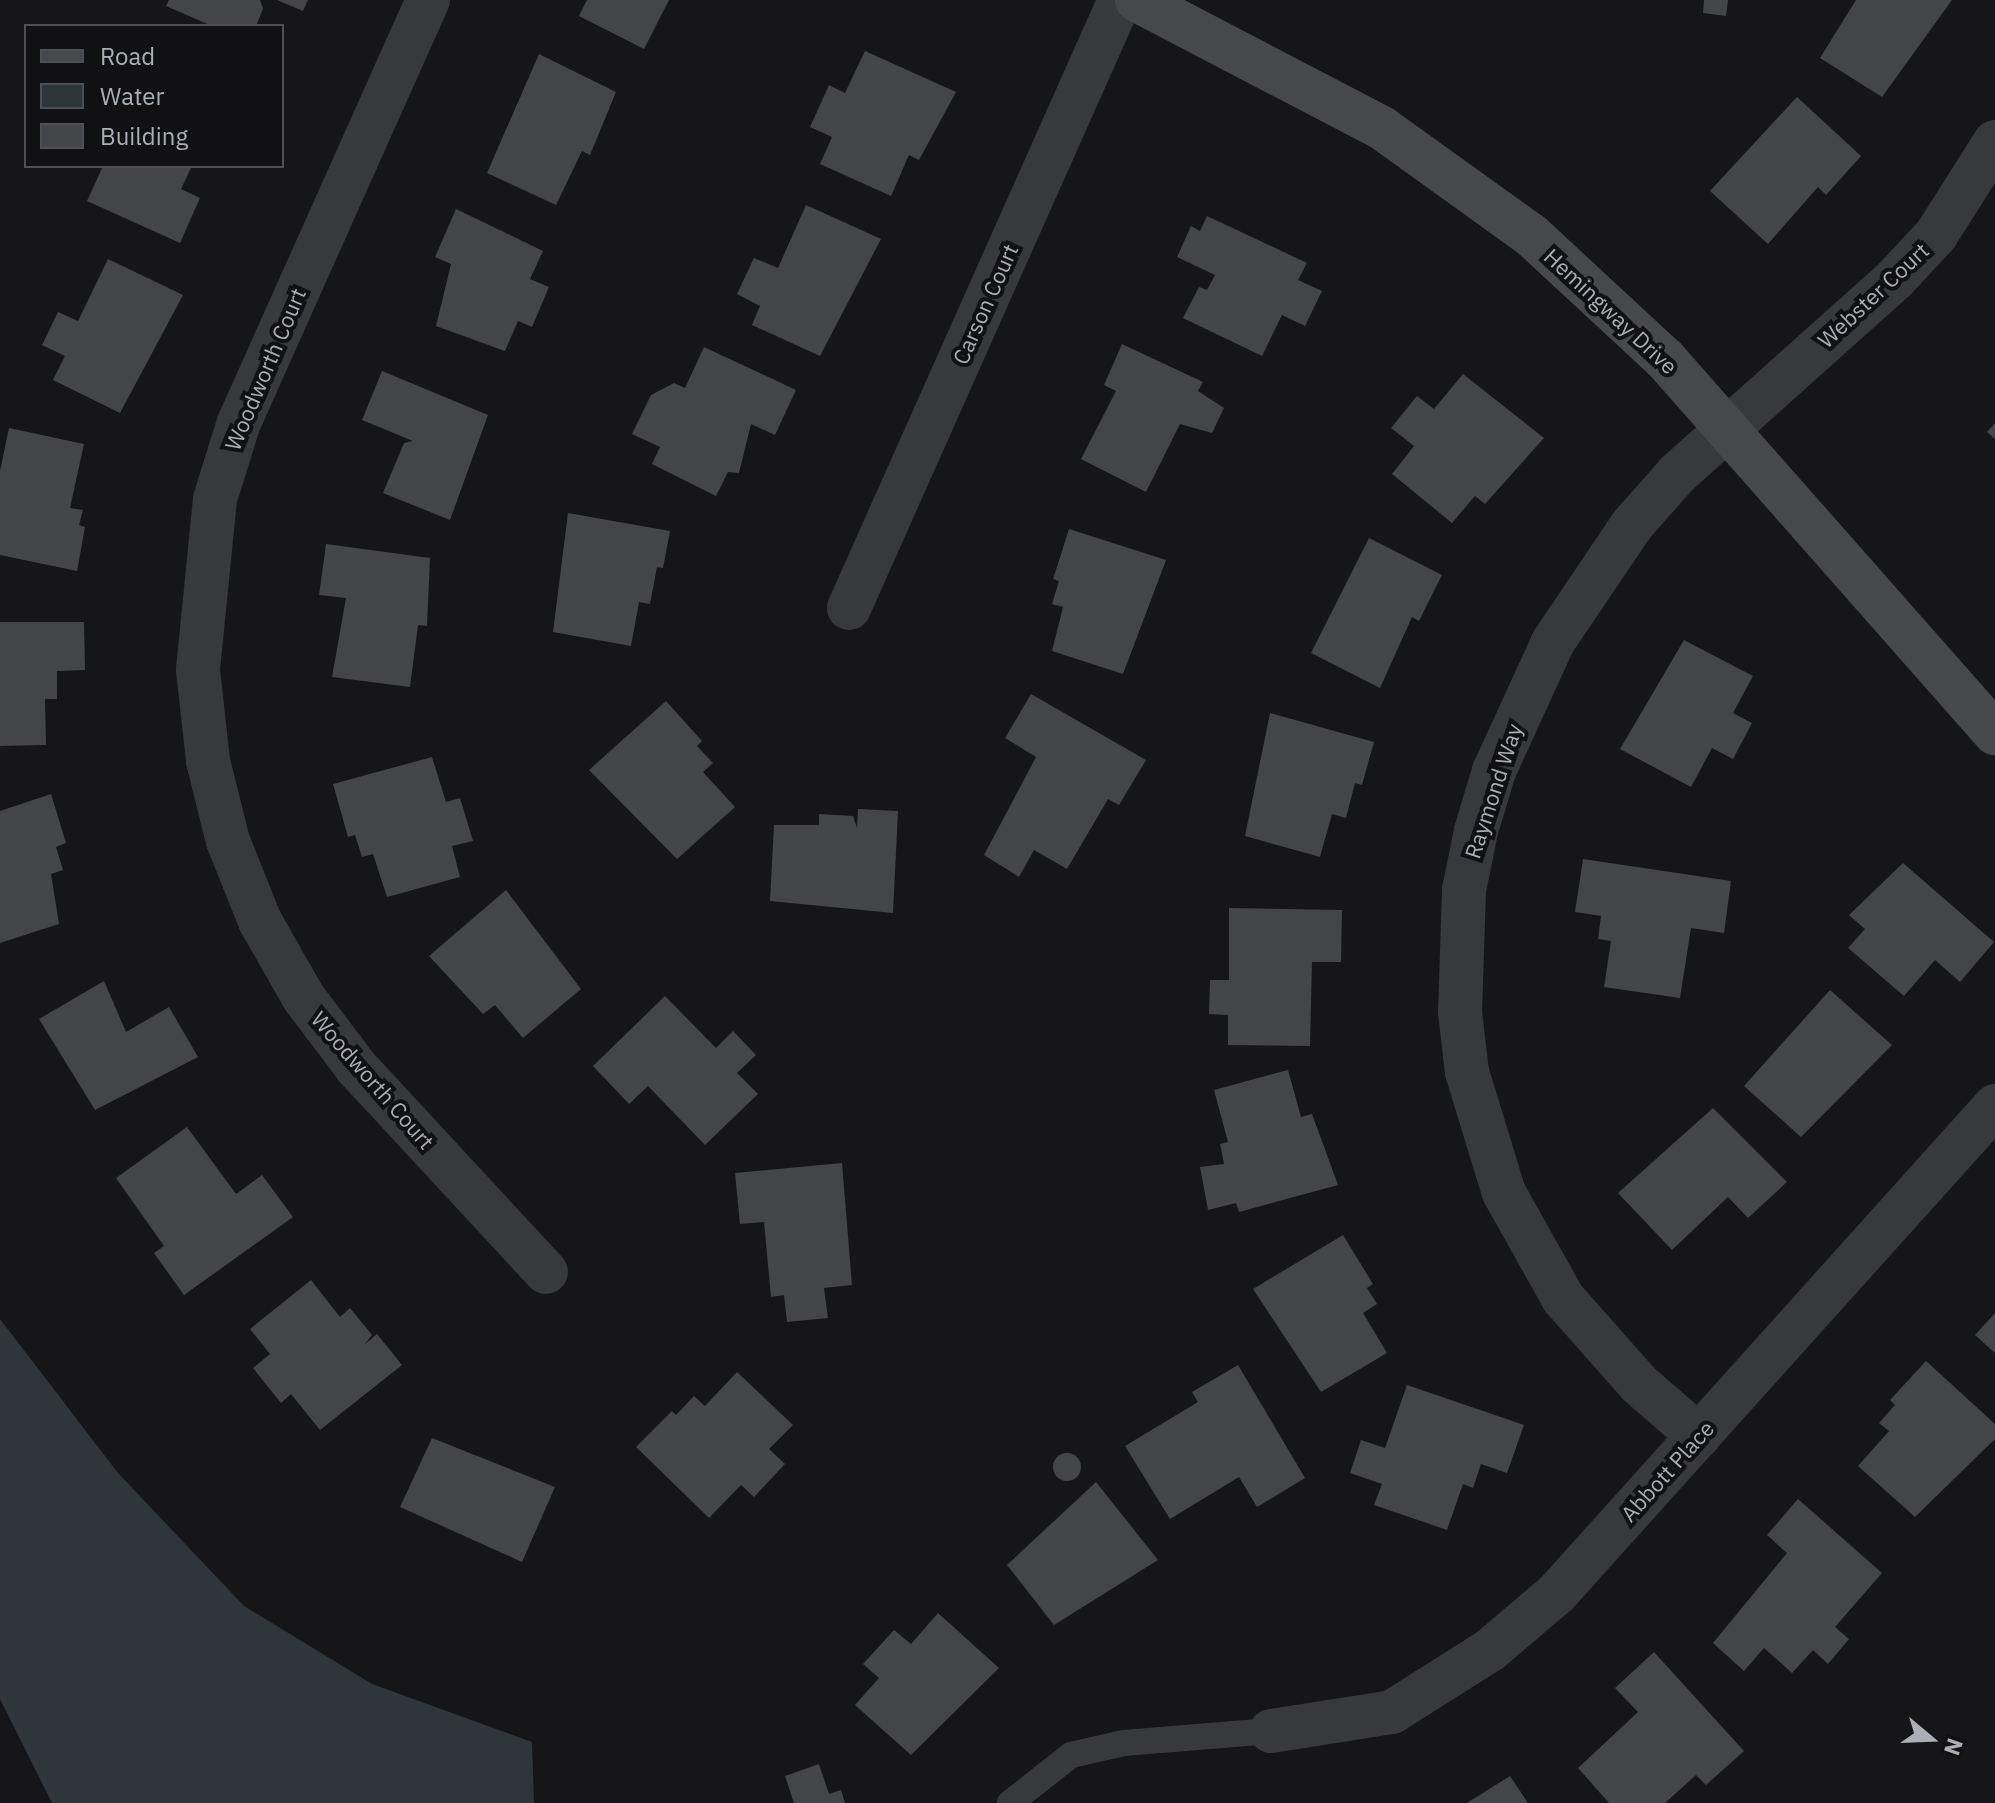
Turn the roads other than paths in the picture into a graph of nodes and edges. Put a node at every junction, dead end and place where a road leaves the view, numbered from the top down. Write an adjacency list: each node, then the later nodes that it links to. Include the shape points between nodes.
1 (428, 0): 9 (street, Woodworth Court, via 239,422 215,499 198,670 208,761 228,841 296,985 357,1068)
2 (1120, 0): 6 (street, Carson Court)
3 (1137, 0): 5 (street, Hemingway Drive, via 1303,81 1459,179 1601,296)
4 (1995, 142): 5 (street, Webster Court, via 1936,235 1895,279)
5 (1728, 427): 7 (street, Hemingway Drive); 10 (street, Raymond Way, via 1632,525 1546,655 1476,831 1459,951 1467,1072 1504,1193 1563,1298 1639,1384)
6 (849, 608)
7 (1995, 733)
8 (1995, 1106): 10 (street, Abbott Place)
9 (546, 1272)
10 (1699, 1436): 11 (street, Abbott Place, via 1557,1593 1490,1650 1392,1712)
11 (1271, 1731): 12 (lane, via 1124,1743 1071,1755)
12 (1010, 1803)

